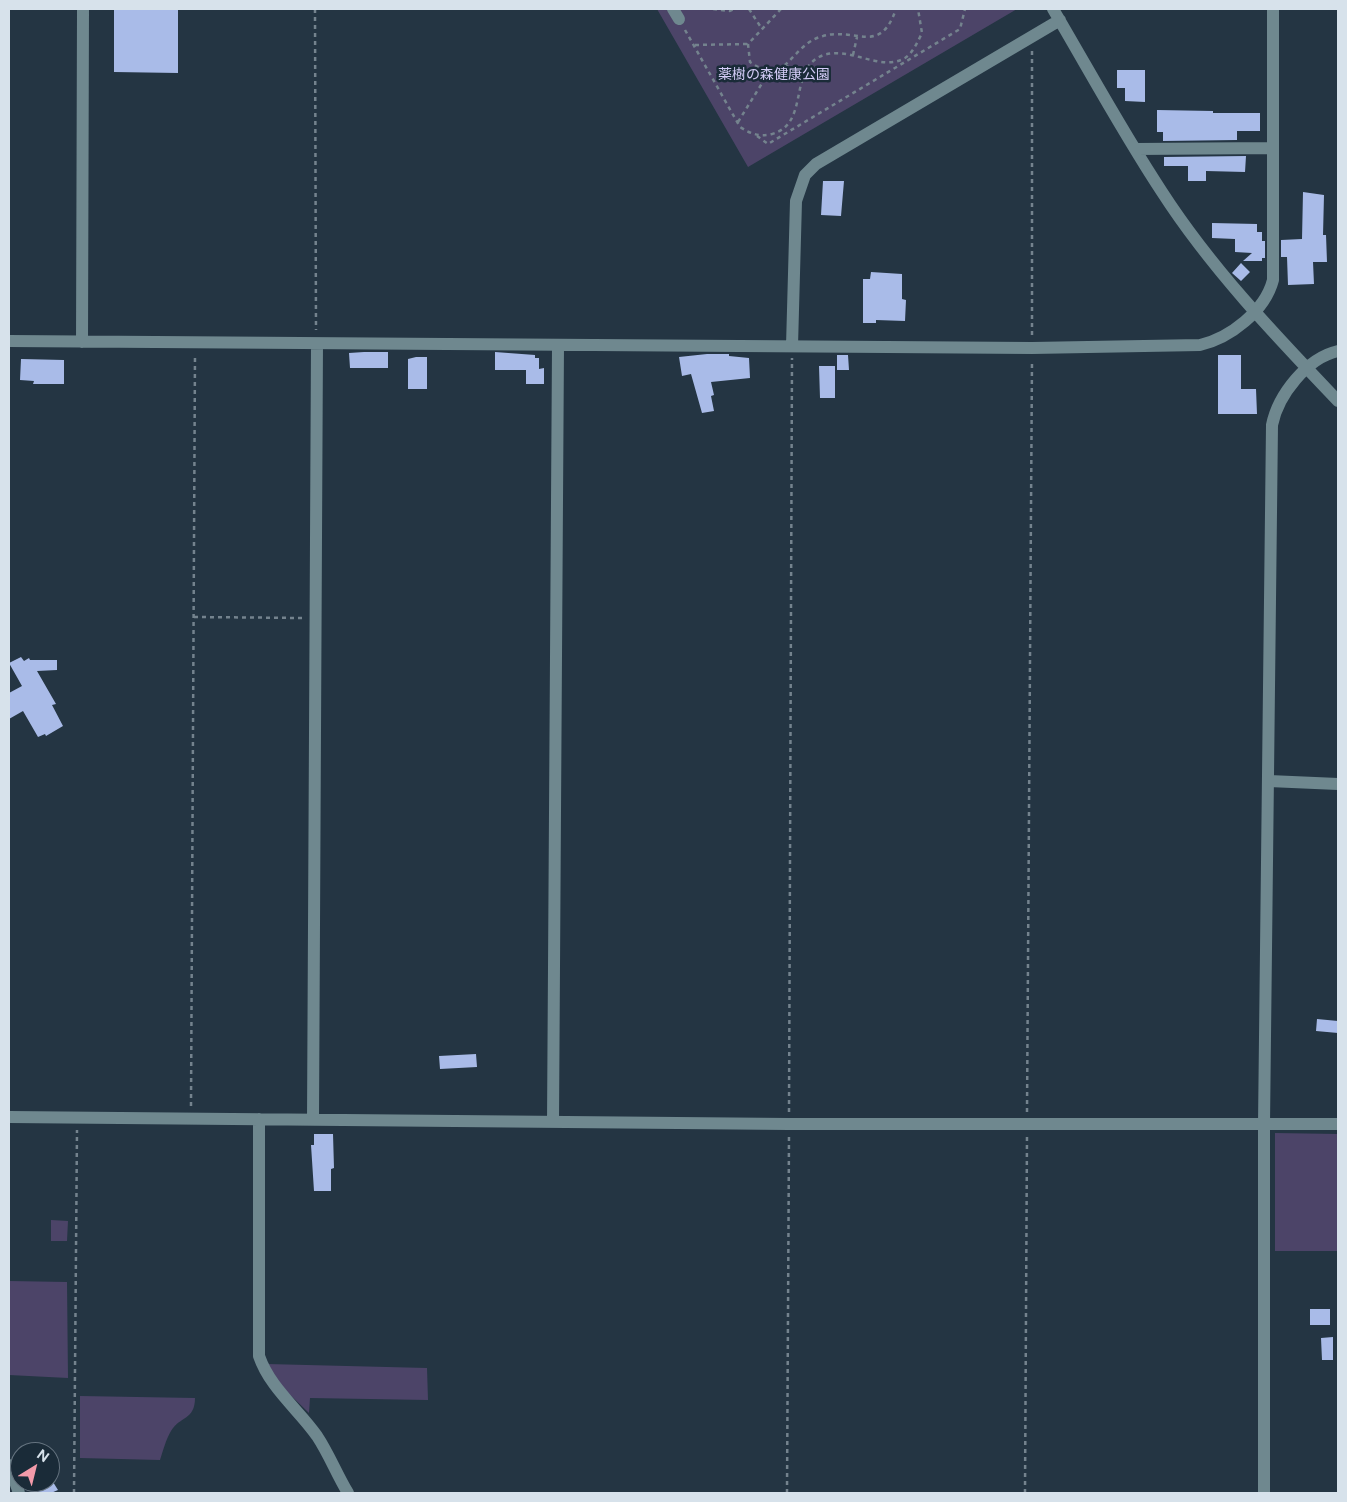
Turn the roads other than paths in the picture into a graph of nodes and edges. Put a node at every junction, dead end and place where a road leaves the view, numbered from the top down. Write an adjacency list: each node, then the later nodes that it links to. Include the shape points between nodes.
1 (83, 9): 8 (street)
2 (1273, 9): 5 (street)
3 (1057, 14): 4 (street); 11 (street, via 1032,36 816,164 805,175 796,202)
4 (1136, 148): 5 (street); 6 (street, via 1162,192 1206,252)
5 (1273, 148): 6 (street, via 1274,280 1266,299)
6 (1255, 310): 11 (street, via 1228,334 1200,346); 13 (street)
7 (9, 341): 8 (street)
8 (82, 342): 9 (street)
9 (317, 344): 10 (street); 18 (street)
10 (558, 346): 11 (street); 20 (street)
11 (792, 346)
12 (1338, 351): 13 (street, via 1320,357)
13 (1308, 369): 14 (street); 15 (street, via 1278,402 1272,425)
14 (1338, 401)
15 (1269, 781): 16 (street); 21 (street)
16 (1338, 784)
17 (9, 1117): 19 (street)
18 (313, 1118): 19 (street); 20 (street)
19 (259, 1119): 25 (street, via 259,1356 272,1382 317,1436)
20 (553, 1122): 21 (street)
21 (1264, 1124): 22 (street); 26 (street)
22 (1338, 1124)
23 (9, 1466): 24 (street)
24 (19, 1493)
25 (348, 1493)
26 (1264, 1493)

